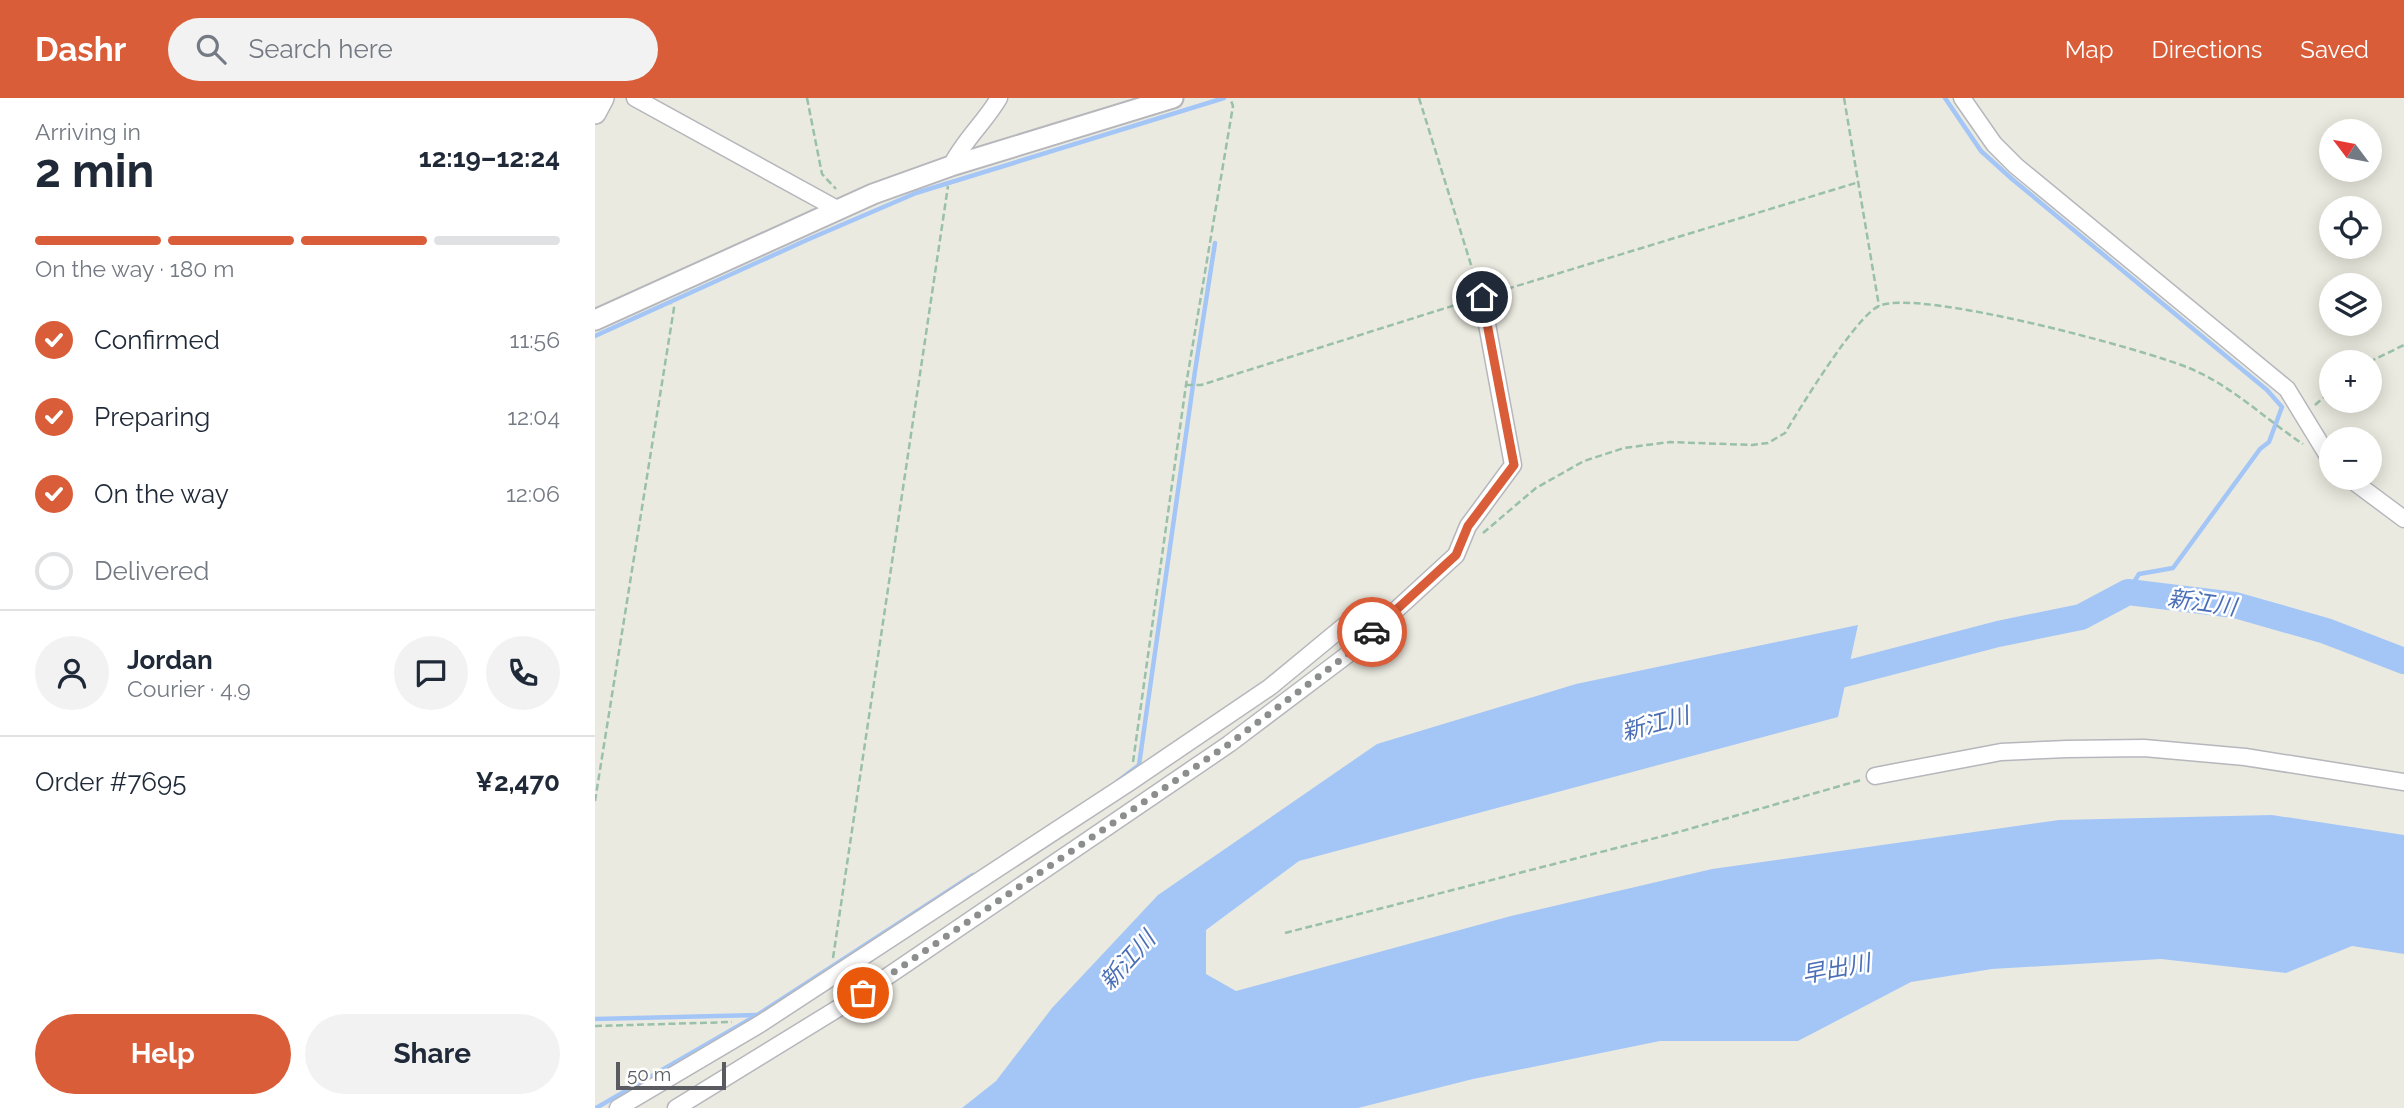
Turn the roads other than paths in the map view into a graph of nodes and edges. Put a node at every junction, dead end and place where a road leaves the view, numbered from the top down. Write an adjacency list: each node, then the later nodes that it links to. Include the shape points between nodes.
1 (603, 98): 6 (main road)
2 (635, 98): 8 (street)
3 (999, 98): 7 (street)
4 (1173, 98): 7 (street)
5 (1962, 98): 11 (street, via 1994,144 2017,166 2287,389)
6 (595, 113)
7 (951, 166): 8 (street)
8 (843, 206): 10 (street)
9 (1482, 297): 18 (street, via 1514,465 1468,526 1456,555 1347,655 1229,744 863,993)
10 (595, 320)
11 (2319, 440)
12 (2365, 490): 13 (street)
13 (2404, 519)
14 (1350, 621): 17 (street, via 1271,687 1130,782 760,1024)
15 (1875, 776): 16 (street, via 2001,752 2144,748 2245,757)
16 (2404, 782)
17 (618, 1108)
18 (676, 1108)

